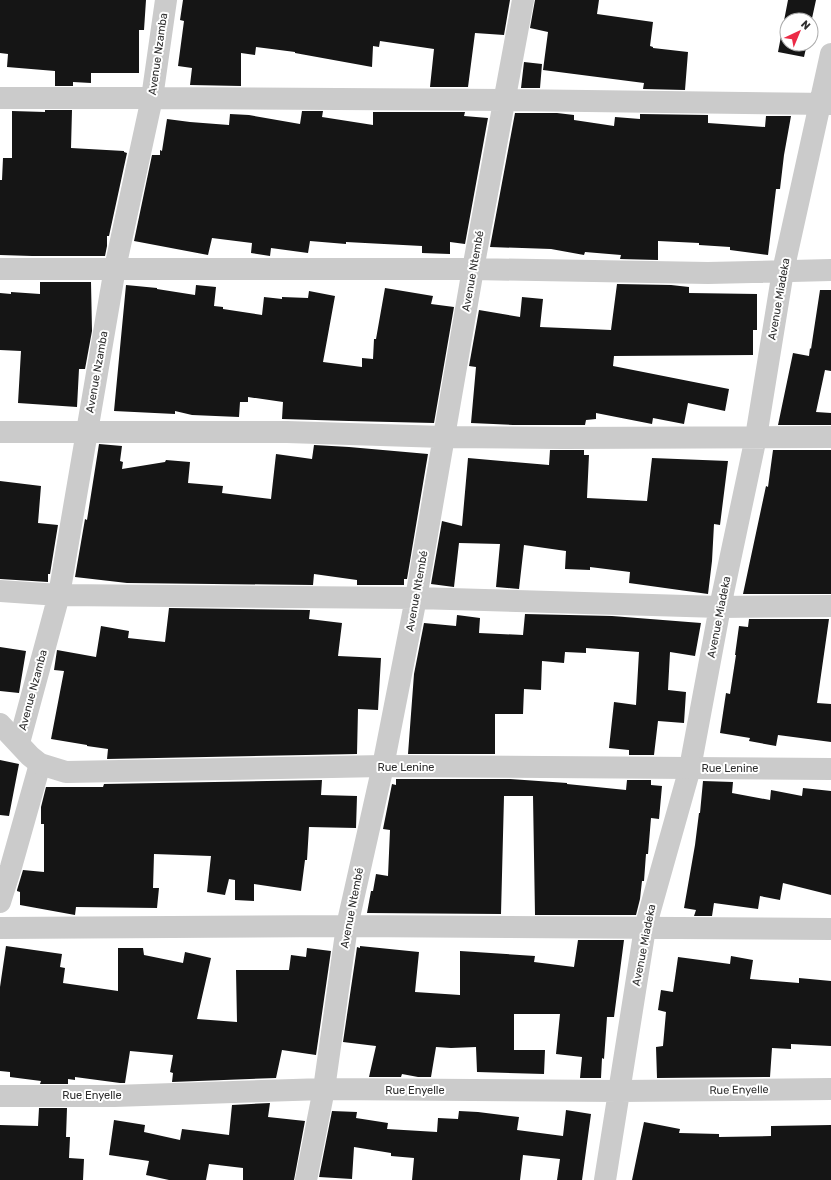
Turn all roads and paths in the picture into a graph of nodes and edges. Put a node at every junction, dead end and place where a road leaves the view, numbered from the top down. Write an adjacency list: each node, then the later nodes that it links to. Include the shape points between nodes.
1 (166, 0): 5 (street, Avenue Nzamba)
2 (523, 0): 6 (street, Avenue Ntembé)
3 (831, 54): 7 (street, Avenue Miadeka)
4 (0, 98): 5 (street)
5 (152, 98): 6 (street); 8 (street, Avenue Nzamba)
6 (505, 100): 7 (street); 10 (street, Avenue Ntembé)
7 (826, 104): 12 (street, Avenue Miadeka)
8 (115, 268): 9 (street); 10 (street); 14 (street, Avenue Nzamba)
9 (0, 269)
10 (473, 269): 12 (street, via 708,273); 15 (street, Avenue Ntembé)
11 (831, 270): 12 (street)
12 (783, 271): 16 (street, Avenue Miadeka)
13 (0, 432): 14 (street)
14 (86, 432): 15 (street, via 287,432); 19 (street, Avenue Nzamba)
15 (443, 437): 16 (street); 20 (street, Avenue Ntembé)
16 (756, 437): 17 (street); 22 (street, Avenue Miadeka)
17 (831, 437)
18 (0, 591): 19 (street)
19 (59, 595): 20 (street); 24 (street, Avenue Nzamba)
20 (416, 598): 22 (street); 26 (street, Avenue Ntembé)
21 (831, 606): 22 (street)
22 (720, 607): 27 (street, Avenue Miadeka)
23 (0, 724): 24 (street, Rue Lenine)
24 (19, 743): 25 (street, Rue Lenine)
25 (40, 764): 26 (street, Rue Lenine, via 66,772); 29 (street)
26 (384, 766): 27 (street, Rue Lenine); 31 (street, Avenue Ntembé)
27 (690, 768): 28 (street, Rue Lenine); 33 (street, Avenue Miadeka)
28 (831, 769)
29 (6, 867): 30 (street)
30 (0, 902)
31 (347, 926): 32 (street); 33 (street); 35 (street, Avenue Ntembé)
32 (0, 928)
33 (645, 928): 34 (street); 37 (street, Avenue Miadeka)
34 (831, 929)
35 (324, 1089): 37 (street, Rue Enyelle); 38 (street, Rue Enyelle, via 114,1096); 39 (street, Avenue Ntembé)
36 (831, 1089): 37 (street, Rue Enyelle)
37 (620, 1091): 40 (street, Avenue Miadeka)
38 (0, 1096)
39 (306, 1180)
40 (605, 1180)

